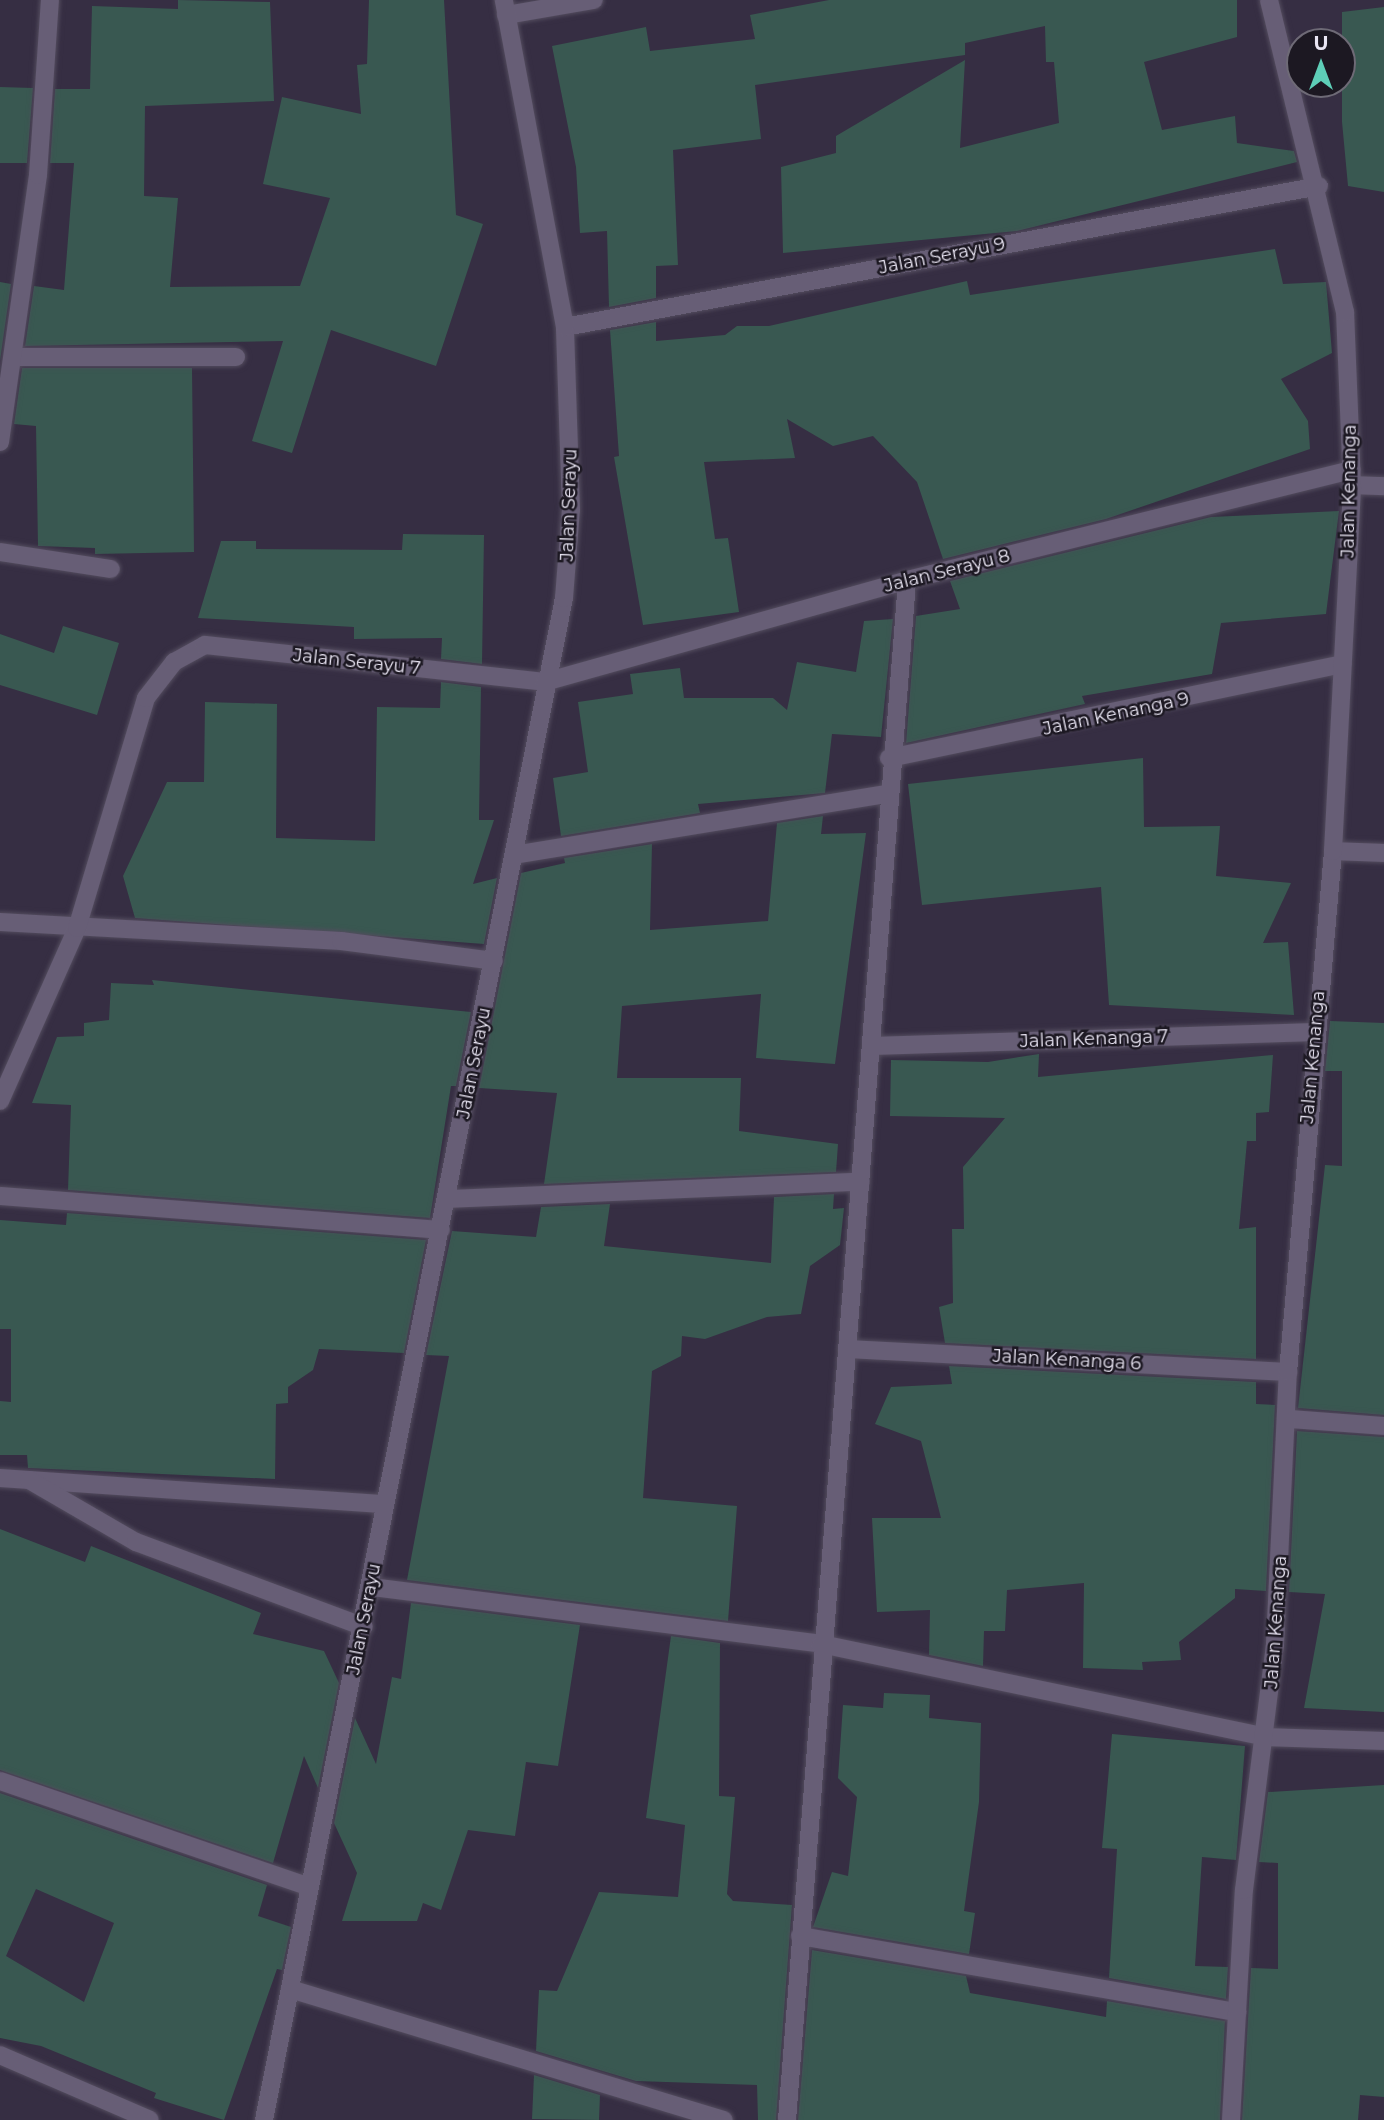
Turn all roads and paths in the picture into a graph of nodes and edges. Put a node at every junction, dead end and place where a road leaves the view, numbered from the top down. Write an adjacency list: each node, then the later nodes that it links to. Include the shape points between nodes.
1 (50, 0): 7 (street, via 38,175)
2 (594, 0): 4 (street)
3 (1269, 0): 5 (street, Jalan Kenanga)
4 (505, 8): 6 (street, Jalan Serayu)
5 (1320, 186): 6 (street, Jalan Serayu 9); 10 (street, Jalan Kenanga, via 1345,312)
6 (565, 327): 16 (street, Jalan Serayu, via 571,510 564,598)
7 (16, 357): 8 (street); 9 (street)
8 (236, 357)
9 (0, 442)
10 (1352, 477): 11 (street, Jalan Serayu 8); 14 (street, Jalan Serayu 8); 15 (street, Jalan Kenanga)
11 (1384, 486)
12 (0, 552): 13 (street)
13 (111, 569)
14 (907, 580): 16 (street, Jalan Serayu 8); 17 (street)
15 (1342, 664): 17 (street, Jalan Kenanga 9); 19 (street, Jalan Kenanga)
16 (545, 682): 21 (street, Jalan Serayu); 23 (street, Jalan Serayu 7, via 205,646 174,662 146,698)
17 (889, 758): 18 (street)
18 (887, 794): 21 (street); 26 (street)
19 (1333, 851): 20 (street); 25 (street, Jalan Kenanga)
20 (1384, 853)
21 (513, 855): 24 (street, Jalan Serayu)
22 (0, 922): 23 (street)
23 (77, 928): 24 (street, via 341,941); 27 (street)
24 (494, 961): 30 (street, Jalan Serayu)
25 (1315, 1032): 26 (street, Jalan Kenanga 7); 33 (street, Jalan Kenanga)
26 (873, 1046): 28 (street)
27 (0, 1101)
28 (861, 1182): 30 (street); 32 (street)
29 (0, 1196): 31 (street)
30 (447, 1199): 31 (street, Jalan Serayu)
31 (442, 1230): 38 (street, Jalan Serayu)
32 (847, 1349): 33 (street, Jalan Kenanga 6); 41 (street)
33 (1288, 1371): 34 (street, Jalan Kenanga)
34 (1289, 1419): 35 (street); 42 (street, Jalan Kenanga)
35 (1384, 1426)
36 (0, 1478): 37 (street)
37 (28, 1479): 38 (street); 40 (street, via 136,1542)
38 (385, 1504): 39 (street, Jalan Serayu)
39 (372, 1587): 40 (street, Jalan Serayu); 41 (street)
40 (364, 1627): 45 (street, Jalan Serayu)
41 (821, 1644): 42 (street); 46 (street)
42 (1265, 1737): 43 (street); 48 (street, Jalan Kenanga)
43 (1384, 1741)
44 (0, 1781): 45 (street)
45 (309, 1887): 47 (street, Jalan Serayu)
46 (800, 1936): 48 (street); 53 (street)
47 (290, 1989): 51 (street, Jalan Serayu); 52 (street)
48 (1237, 2012): 54 (street, Jalan Kenanga)
49 (0, 2055): 50 (street)
50 (150, 2120)
51 (264, 2120)
52 (724, 2120)
53 (787, 2120)
54 (1231, 2120)

